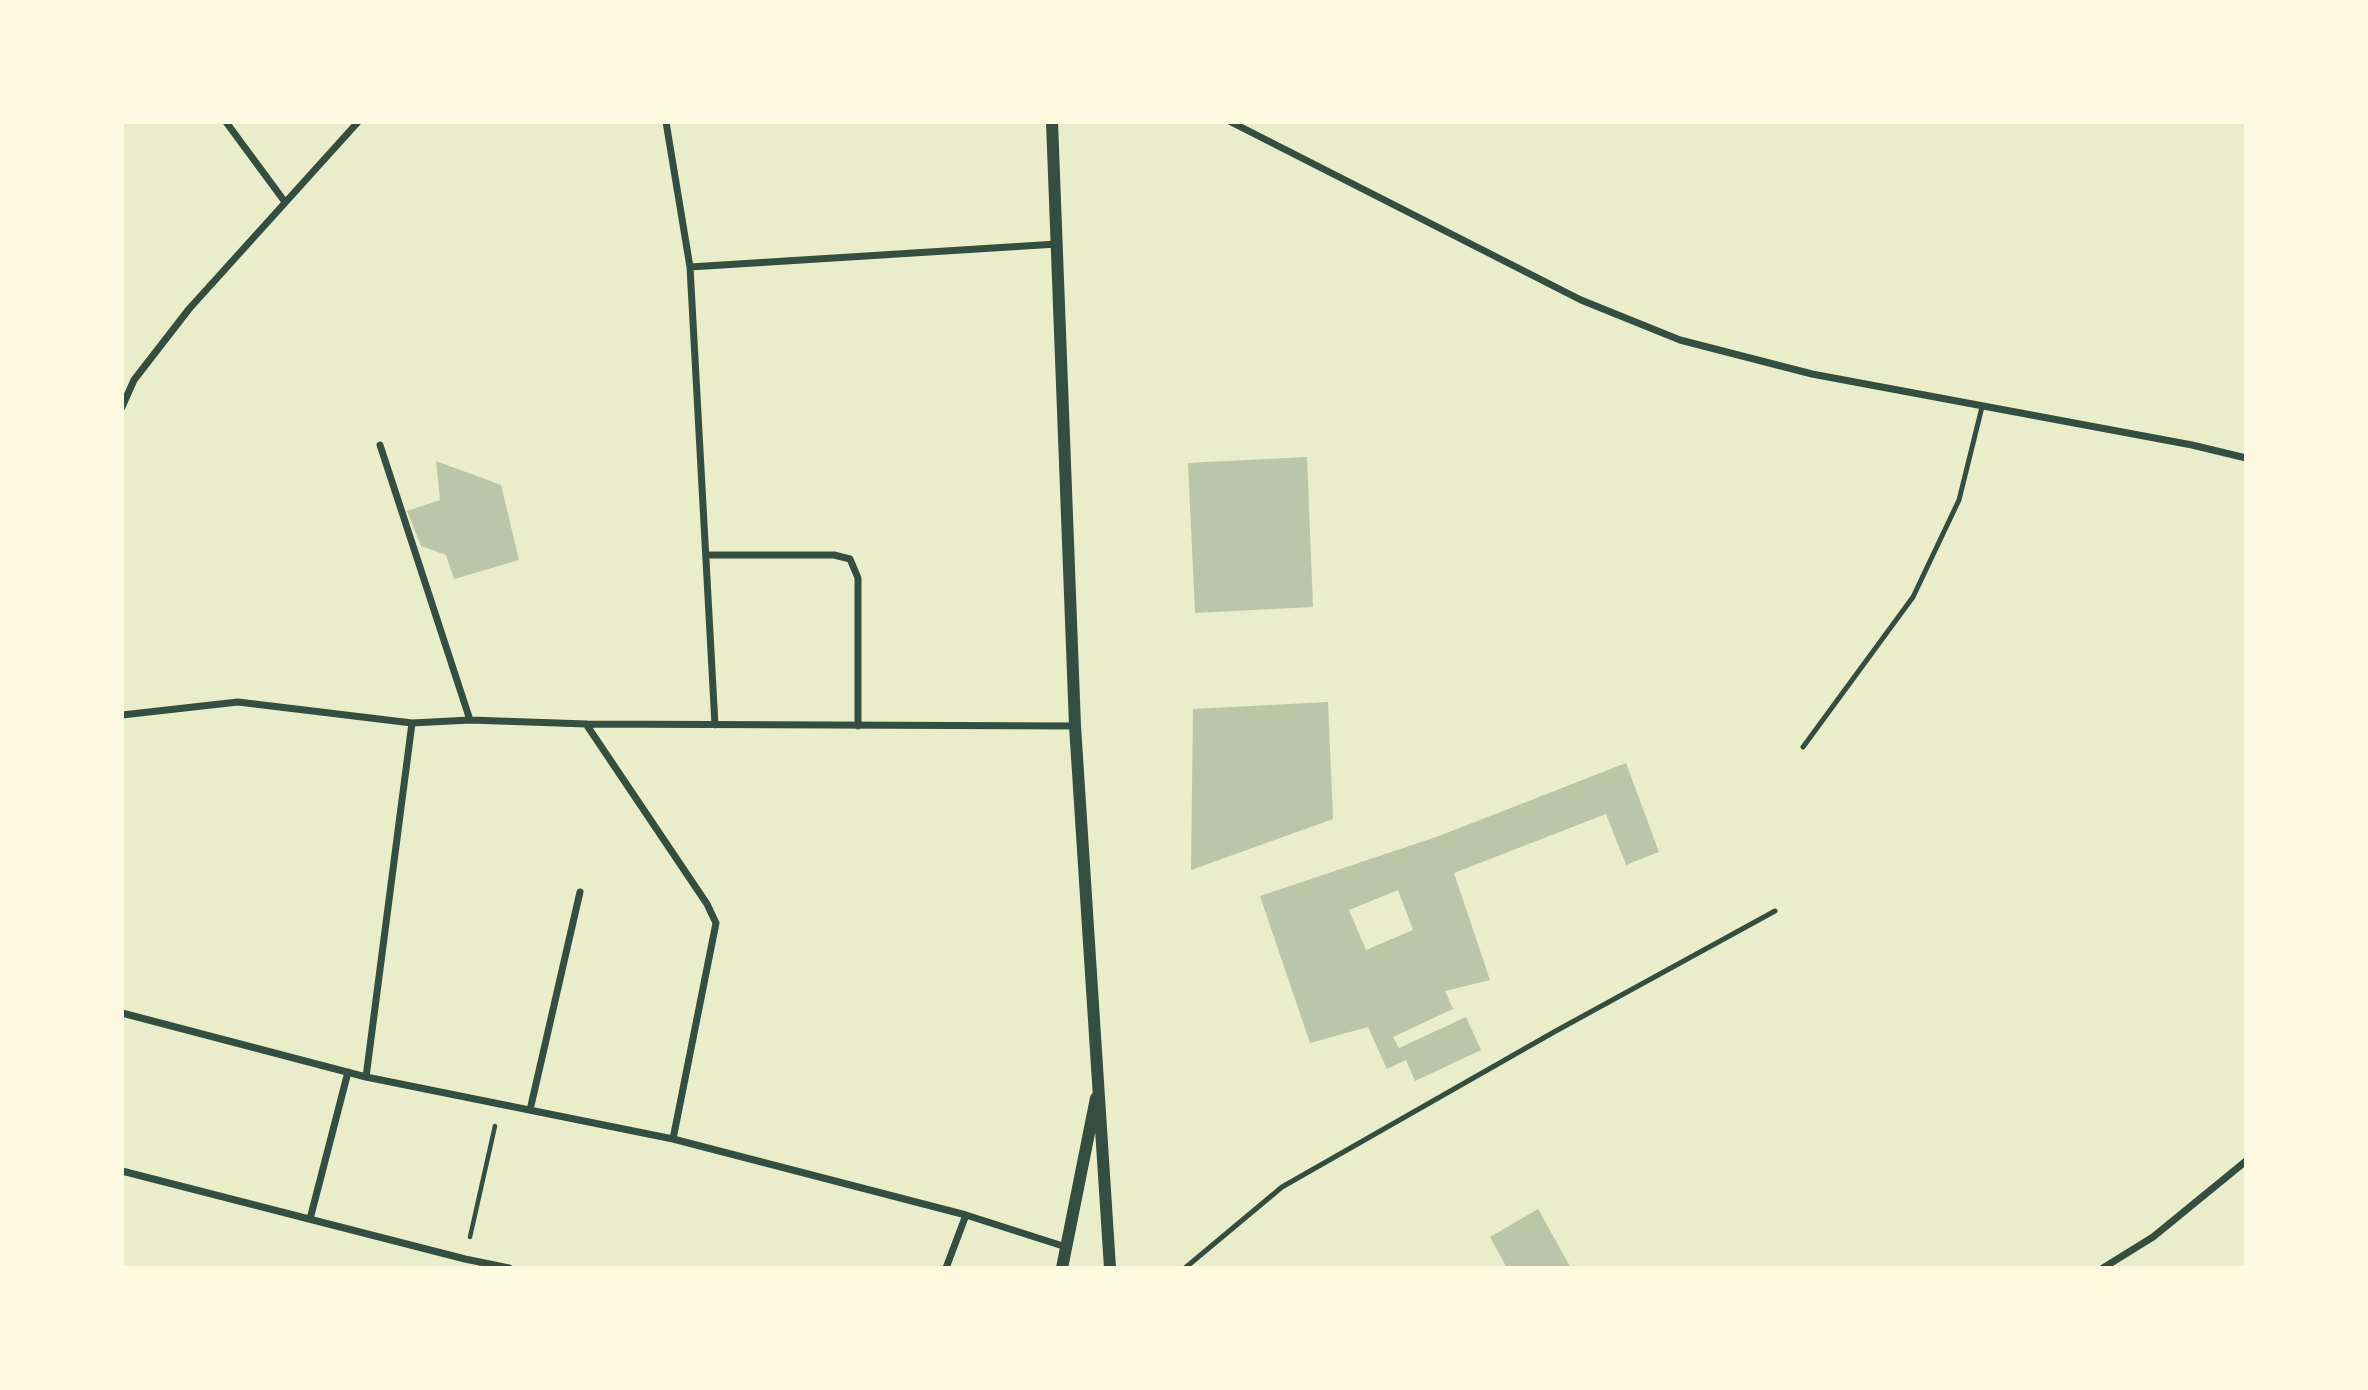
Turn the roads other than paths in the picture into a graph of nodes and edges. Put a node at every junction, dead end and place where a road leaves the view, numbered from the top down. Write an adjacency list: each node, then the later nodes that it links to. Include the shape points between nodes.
1 (226, 122): 6 (street)
2 (358, 122): 6 (street)
3 (666, 122): 8 (street)
4 (1052, 122): 7 (street)
5 (1231, 122): 10 (street, via 1581,300 1679,340 1812,374)
6 (285, 202): 9 (street, via 189,309 134,380)
7 (1057, 244): 8 (street); 20 (street)
8 (690, 267): 13 (street)
9 (122, 407)
10 (1982, 407): 12 (street); 21 (lane, via 1959,500 1913,597)
11 (380, 445): 15 (street)
12 (2245, 458)
13 (706, 555): 18 (street); 19 (street, via 834,555 849,559 858,578)
14 (122, 715): 16 (street, via 238,702)
15 (470, 720): 16 (street); 17 (street)
16 (412, 723): 26 (street)
17 (586, 724): 18 (street); 29 (street, via 716,923)
18 (715, 725): 19 (street)
19 (858, 726): 20 (street)
20 (1075, 726): 27 (street)
21 (1803, 747)
22 (580, 892): 28 (street)
23 (1775, 911): 39 (lane, via 1282,1187)
24 (122, 1013): 25 (street)
25 (348, 1072): 26 (street); 33 (street)
26 (366, 1077): 28 (street)
27 (1099, 1080): 34 (street); 38 (street)
28 (530, 1110): 29 (street)
29 (673, 1139): 32 (street)
30 (2245, 1161): 40 (street, via 2153,1237)
31 (122, 1171): 33 (street)
32 (966, 1215): 34 (street); 36 (street)
33 (310, 1219): 35 (street)
34 (1066, 1247): 37 (street)
35 (509, 1268)
36 (946, 1268)
37 (1062, 1268)
38 (1110, 1268)
39 (1185, 1268)
40 (2103, 1268)

